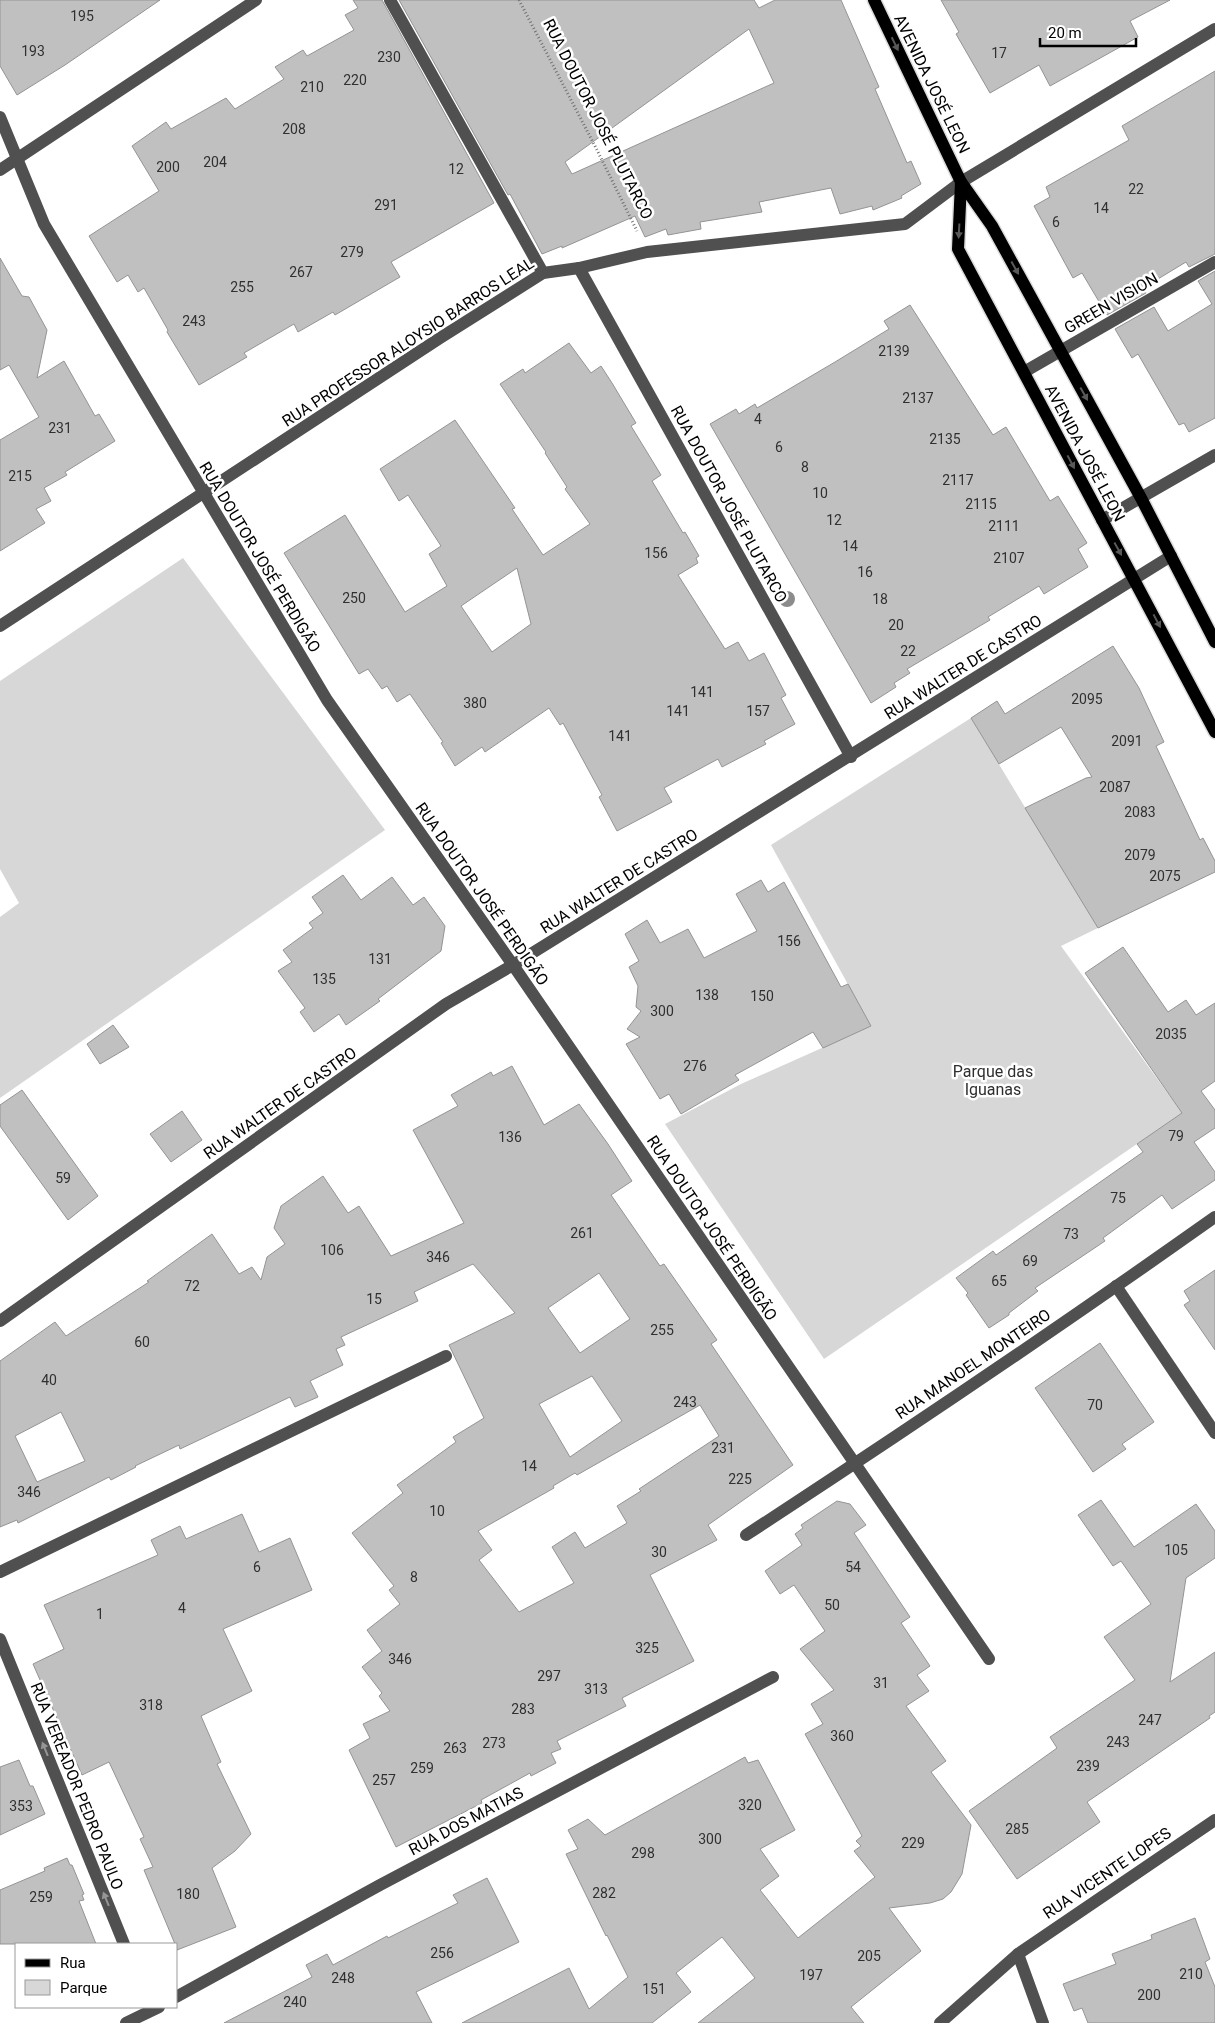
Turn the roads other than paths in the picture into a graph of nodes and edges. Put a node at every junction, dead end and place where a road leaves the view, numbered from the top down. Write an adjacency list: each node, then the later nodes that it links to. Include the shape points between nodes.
1 (256, 0): 6 (street)
2 (390, 0): 11 (street)
3 (874, 0): 8 (main road, AVENIDA JOSÉ LEON, one-way to 8)
4 (1215, 29): 8 (street, RUA PROFESSOR ALOYSIO BARROS LEAL)
5 (0, 117): 6 (street, RUA DOUTOR JOSÉ PERDIGÃO)
6 (17, 159): 7 (street); 15 (street, RUA DOUTOR JOSÉ PERDIGÃO, via 44,224)
7 (0, 170)
8 (961, 182): 10 (street, RUA PROFESSOR ALOYSIO BARROS LEAL, via 905,224 647,252); 12 (main road, AVENIDA JOSÉ LEON, one-way to 12, via 992,226); 13 (main road, AVENIDA JOSÉ LEON, one-way to 13, via 958,249)
9 (1215, 262): 12 (street, GREEN VISION)
10 (579, 268): 11 (street, RUA PROFESSOR ALOYSIO BARROS LEAL); 23 (street, RUA DOUTOR JOSÉ PLUTARCO)
11 (543, 273): 15 (street, RUA PROFESSOR ALOYSIO BARROS LEAL)
12 (1061, 351): 13 (street, GREEN VISION); 16 (main road, AVENIDA JOSÉ LEON, one-way to 16)
13 (1024, 372): 17 (main road, AVENIDA JOSÉ LEON, one-way to 17)
14 (1215, 455): 16 (street)
15 (203, 494): 20 (street, RUA PROFESSOR ALOYSIO BARROS LEAL); 24 (street, RUA DOUTOR JOSÉ PERDIGÃO, via 327,700)
16 (1141, 498): 17 (street); 18 (main road, AVENIDA JOSÉ LEON)
17 (1102, 520): 19 (main road, AVENIDA JOSÉ LEON, one-way to 19)
18 (1170, 556): 19 (street, RUA WALTER DE CASTRO); 21 (main road, AVENIDA JOSÉ LEON)
19 (1134, 578): 22 (main road, AVENIDA JOSÉ LEON, one-way to 22); 23 (street, RUA WALTER DE CASTRO)
20 (0, 626)
21 (1215, 642)
22 (1215, 732)
23 (851, 757): 24 (street, RUA WALTER DE CASTRO)
24 (513, 965): 27 (street, RUA WALTER DE CASTRO, via 446,1004); 30 (street, RUA DOUTOR JOSÉ PERDIGÃO)
25 (1215, 1217): 26 (street, RUA MANOEL MONTEIRO)
26 (1116, 1286): 29 (street); 30 (street, RUA MANOEL MONTEIRO)
27 (0, 1321)
28 (446, 1356): 32 (street)
29 (1215, 1433)
30 (854, 1465): 31 (street, RUA MANOEL MONTEIRO); 34 (street, RUA DOUTOR JOSÉ PERDIGÃO)
31 (746, 1535)
32 (0, 1572)
33 (0, 1639): 37 (street, RUA VEREADOR PEDRO PAULO, one-way to 33)
34 (989, 1659)
35 (773, 1677): 39 (street, RUA DOS MATIAS, via 380,1884)
36 (1215, 1820): 38 (street, RUA VICENTE LOPES)
37 (124, 1943)
38 (1018, 1954): 42 (street, RUA VICENTE LOPES); 43 (street)
39 (178, 1996)
40 (154, 2012): 41 (street)
41 (126, 2023)
42 (940, 2023)
43 (1043, 2023)

